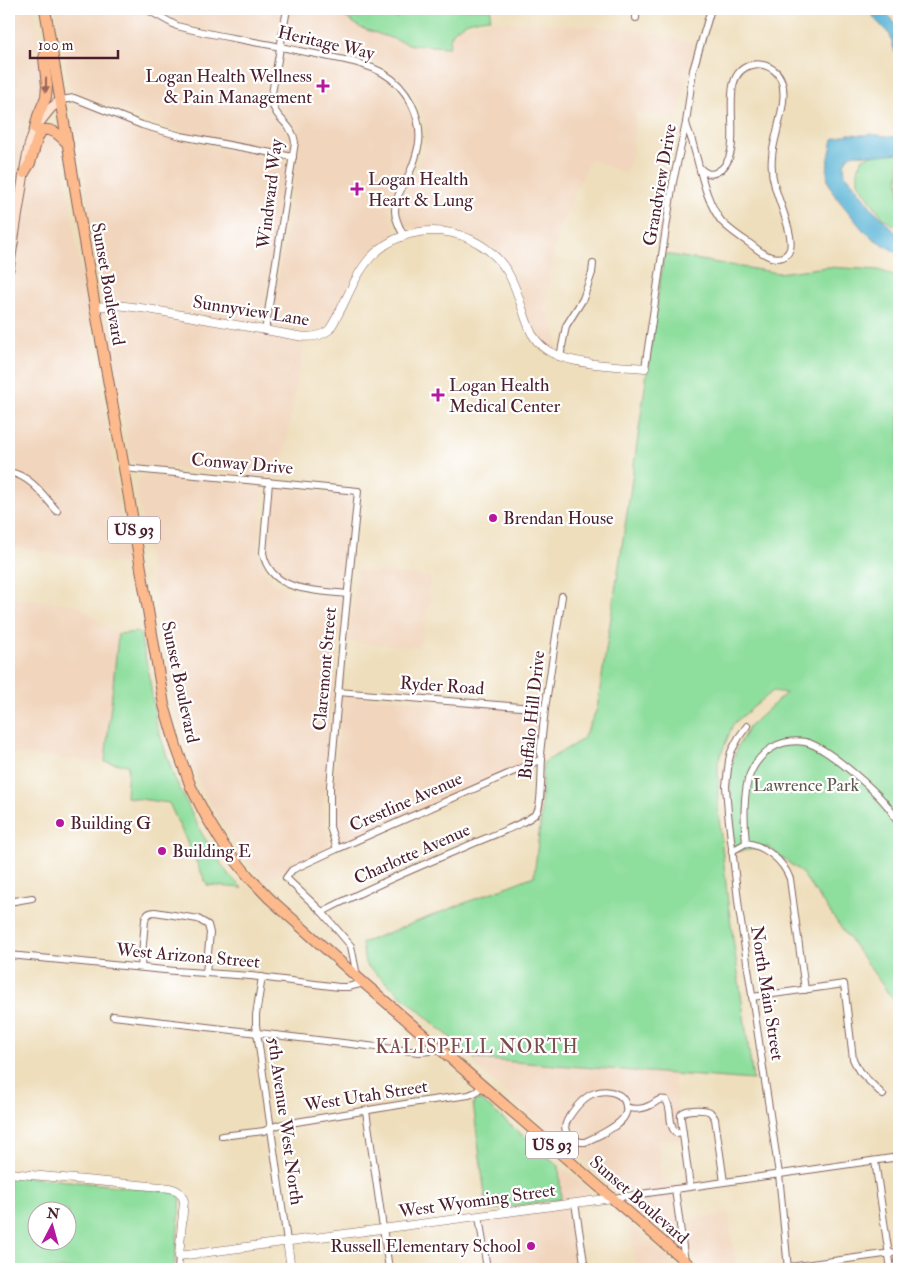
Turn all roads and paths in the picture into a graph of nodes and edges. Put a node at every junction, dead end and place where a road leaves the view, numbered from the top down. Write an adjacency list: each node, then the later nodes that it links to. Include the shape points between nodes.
1 (45, 9): 7 (main road, Sunset Boulevard / US 93)
2 (146, 9): 8 (street, Heritage Way, via 191,30)
3 (287, 9): 8 (street, Windward Way)
4 (640, 9): 6 (street)
5 (711, 9): 10 (street, Grandview Drive, via 692,70)
6 (636, 18)
7 (50, 40): 9 (main road, Sunset Boulevard / US 93); 11 (main road, one-way to 11, via 44,58 46,97)
8 (280, 47): 13 (street, Windward Way, via 271,99 278,117 292,130 295,142); 16 (street, Heritage Way, via 368,66 388,76 404,92 417,118 419,138 414,161 395,206)
9 (61, 100): 11 (main road); 12 (main road, Sunset Boulevard / US 93); 13 (street, via 74,98 142,125 181,136)
10 (686, 123): 14 (street); 23 (street, Grandview Drive, via 673,182)
11 (34, 128): 15 (main road)
12 (68, 144): 15 (main road, via 57,132 42,130); 20 (main road, Sunset Boulevard / US 93)
13 (293, 158): 21 (street, Windward Way)
14 (700, 168): 14 (street, via 714,173 724,166 729,157 732,94 737,76 752,65 773,69 782,82 784,93 772,156 772,175 789,231 787,254 778,259 766,256 733,232 721,220 710,200)
15 (24, 173): 17 (main road)
16 (404, 236): 21 (street, Sunnyview Lane, via 384,246 368,262 324,334 307,337); 22 (street, Sunnyview Lane, via 427,230 450,232 471,239 490,252 510,276 536,340)
17 (10, 259): 19 (main road)
18 (593, 264): 22 (street, via 584,299 566,326)
19 (9, 269)
20 (95, 307): 21 (street, Sunnyview Lane, via 117,305 148,309); 24 (main road, Sunset Boulevard / US 93)
21 (265, 331)
22 (560, 357): 23 (street, Sunnyview Lane)
23 (645, 368)
24 (124, 468): 26 (street, Conway Drive); 47 (main road, Sunset Boulevard / US 93, via 164,705 191,786 224,846 249,877)
25 (9, 472): 28 (street, via 35,485)
26 (269, 482): 27 (street, Conway Drive); 29 (street, via 263,553 268,568 283,583 297,588)
27 (358, 491): 29 (street, Claremont Street)
28 (57, 511)
29 (347, 594): 31 (street, Claremont Street)
30 (562, 596): 32 (street, Buffalo Hill Drive)
31 (338, 692): 32 (street, Ryder Road); 38 (street, Claremont Street, via 329,807 330,827)
32 (544, 709): 34 (street, Buffalo Hill Drive)
33 (747, 726): 39 (street, North Main Street, via 731,752 727,775)
34 (542, 759): 36 (street, Buffalo Hill Drive, via 538,811); 38 (street, Crestline Avenue)
35 (899, 824): 37 (street, via 888,807 862,780 824,751 807,742 788,741 772,747 758,760 750,774 746,798)
36 (516, 825): 42 (street, Charlotte Avenue)
37 (746, 843): 39 (street); 48 (street, via 760,846 770,853 790,879)
38 (337, 849): 42 (street, Crestline Avenue, via 292,870 286,878)
39 (732, 851): 49 (street, North Main Street)
40 (32, 898): 41 (street)
41 (9, 902)
42 (322, 912): 47 (street, via 351,946)
43 (9, 954): 44 (street, West Arizona Street)
44 (141, 968): 45 (street, West Arizona Street); 45 (street, via 144,920 149,913 155,912 198,919 208,925)
45 (206, 973): 46 (street, West Arizona Street)
46 (262, 977): 47 (street, West Arizona Street, via 339,987 348,987); 51 (street, 5th Avenue West North, via 256,1015)
47 (361, 980): 52 (main road, Sunset Boulevard / US 93)
48 (804, 990): 49 (street); 54 (street, via 844,984 853,1059 859,1072)
49 (752, 997): 65 (street, North Main Street)
50 (114, 1016): 51 (street)
51 (257, 1033): 52 (street, via 419,1052 430,1051); 57 (street, 5th Avenue West North)
52 (436, 1045): 53 (main road, Sunset Boulevard / US 93)
53 (483, 1085): 56 (street, West Utah Street, via 469,1095); 61 (main road, Sunset Boulevard / US 93)
54 (883, 1095)
55 (626, 1107): 58 (street, via 633,1109 648,1106 659,1099 666,1100 672,1129 676,1133); 60 (street, via 625,1117 616,1124 585,1142); 60 (street, via 619,1094 593,1093 576,1108 566,1123 566,1132)
56 (366, 1111): 57 (street, West Utah Street); 72 (street)
57 (271, 1127): 59 (street, West Utah Street, via 264,1131); 73 (street, 5th Avenue West North)
58 (683, 1132): 66 (street, via 683,1112 706,1110 711,1113 716,1122); 67 (street)
59 (222, 1136)
60 (573, 1140): 61 (street)
61 (560, 1153): 69 (main road, Sunset Boulevard / US 93)
62 (899, 1157): 63 (street, West Wyoming Street)
63 (875, 1161): 65 (street, West Wyoming Street); 75 (street)
64 (9, 1173): 76 (street, via 175,1189 184,1201)
65 (778, 1174): 66 (street, West Wyoming Street); 78 (street, North Main Street)
66 (724, 1182): 67 (street, West Wyoming Street)
67 (690, 1187): 68 (street, West Wyoming Street)
68 (675, 1189): 69 (street, West Wyoming Street); 77 (street)
69 (613, 1198): 70 (street, West Wyoming Street); 77 (main road, Sunset Boulevard / US 93)
70 (575, 1203): 71 (street, West Wyoming Street); 83 (street)
71 (479, 1216): 72 (street, West Wyoming Street); 82 (street)
72 (383, 1228): 73 (street, West Wyoming Street); 81 (street)
73 (287, 1241): 76 (street, West Wyoming Street); 80 (street, 5th Avenue West North)
74 (899, 1252): 75 (street)
75 (889, 1254): 78 (street); 86 (street)
76 (179, 1256): 79 (street)
77 (686, 1266): 84 (main road, Sunset Boulevard / US 93)
78 (788, 1268): 85 (street)
79 (178, 1269)
80 (290, 1269)
81 (389, 1269)
82 (486, 1269)
83 (585, 1269)
84 (694, 1269)
85 (775, 1269)
86 (891, 1269)

